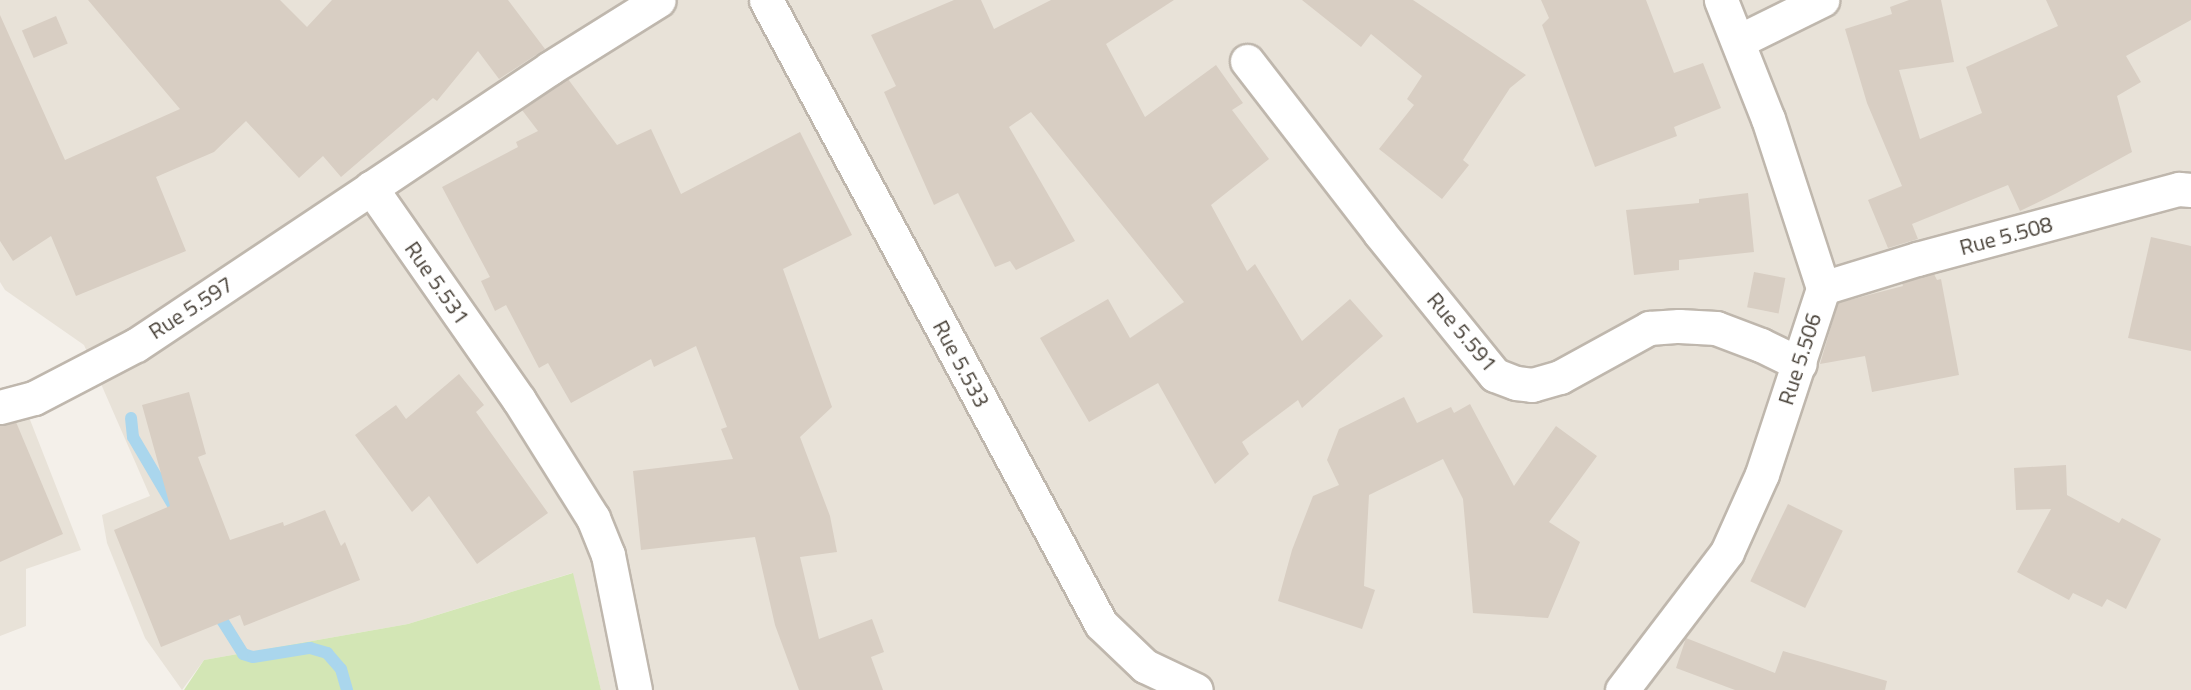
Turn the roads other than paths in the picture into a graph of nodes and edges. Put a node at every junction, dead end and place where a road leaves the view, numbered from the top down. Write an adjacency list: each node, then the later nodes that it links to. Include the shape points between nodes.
1 (659, 0): 7 (street)
2 (766, 0): 13 (street, Rue 5.533, via 1101,624 1144,666)
3 (1721, 0): 5 (street, Rue 5.506)
4 (1822, 0): 5 (street)
5 (1739, 41): 9 (street, Rue 5.506)
6 (1246, 62): 10 (street, Rue 5.591, via 1495,375 1532,385 1560,377 1649,328 1678,326 1716,328)
7 (371, 189): 11 (street, Rue 5.597, via 136,345 34,398); 12 (street, Rue 5.531, via 519,400 593,518 608,555)
8 (2191, 190): 9 (street, Rue 5.508, via 2179,189)
9 (1823, 288): 10 (street, Rue 5.506)
10 (1800, 364): 14 (street, Rue 5.506, via 1762,474 1727,552)
11 (0, 407)
12 (635, 690)
13 (1196, 690)
14 (1622, 690)

